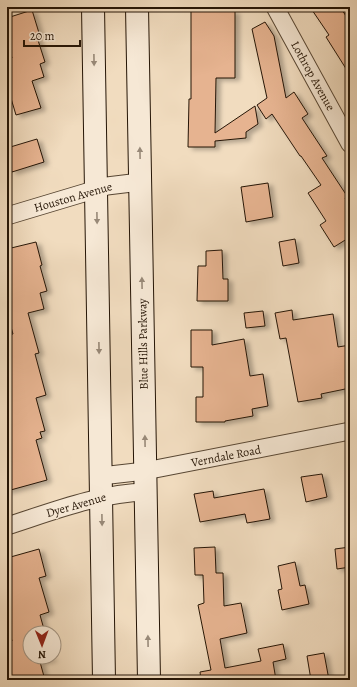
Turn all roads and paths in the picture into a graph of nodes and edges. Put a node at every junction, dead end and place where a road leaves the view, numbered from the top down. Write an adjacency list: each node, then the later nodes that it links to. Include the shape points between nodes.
1 (93, 7): 6 (main road, one-way to 6)
2 (137, 7): 5 (main road, Blue Hills Parkway, one-way to 2)
3 (275, 7): 4 (street, Lothrop Avenue)
4 (350, 144)
5 (140, 182): 6 (street, Houston Avenue); 9 (main road, Blue Hills Parkway, one-way to 5)
6 (97, 189): 7 (street, Houston Avenue); 10 (main road, one-way to 10)
7 (7, 216)
8 (350, 431): 9 (street, Verndale Road)
9 (146, 482): 10 (street, Verndale Road); 13 (main road, Blue Hills Parkway, one-way to 9)
10 (101, 487): 11 (street, Dyer Avenue); 12 (main road, one-way to 12)
11 (7, 526)
12 (104, 680)
13 (149, 680)

